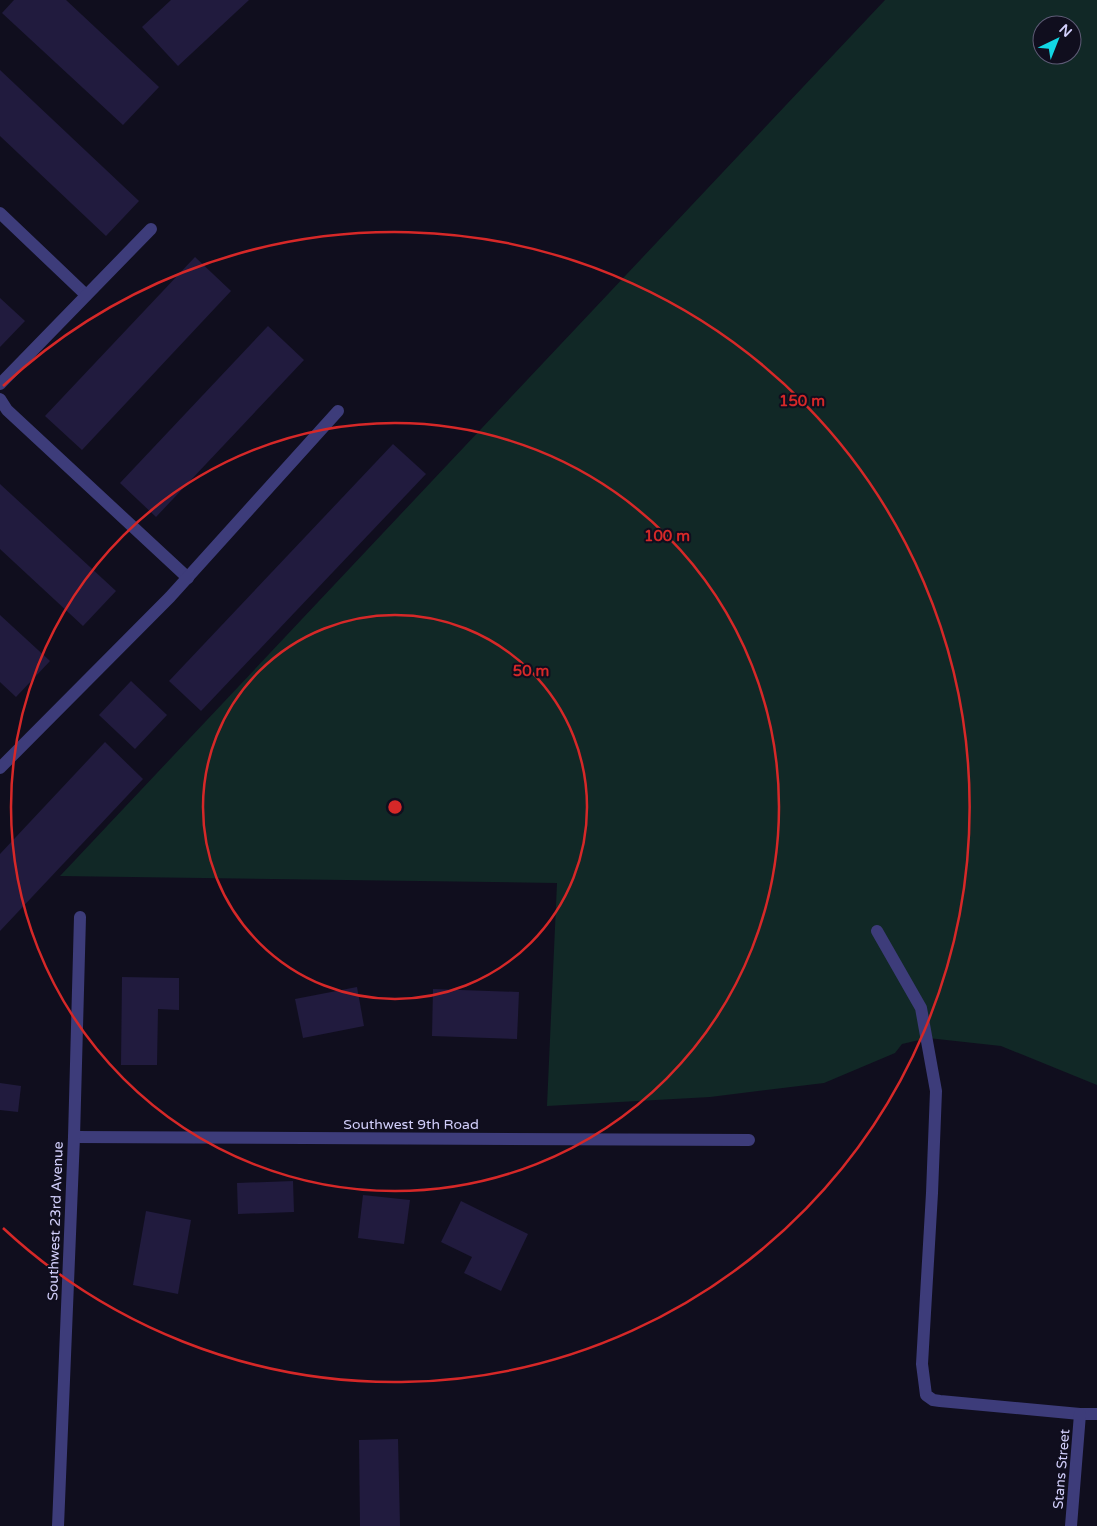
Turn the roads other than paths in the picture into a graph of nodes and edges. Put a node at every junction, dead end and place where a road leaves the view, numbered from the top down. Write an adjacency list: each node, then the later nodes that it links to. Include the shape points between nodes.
1 (0, 213): 3 (street)
2 (151, 229): 3 (street)
3 (86, 295): 4 (street)
4 (0, 384)
5 (0, 399): 7 (street, via 7,410)
6 (338, 411): 7 (street)
7 (188, 578): 8 (street)
8 (2, 762)
9 (80, 917): 11 (street, Southwest 23rd Avenue)
10 (877, 931): 13 (street, via 921,1008 936,1091 922,1364 926,1395 940,1401)
11 (74, 1137): 12 (street, Southwest 9th Road); 15 (street, Southwest 23rd Avenue)
12 (749, 1140)
13 (1080, 1414): 14 (street); 16 (street, Stans Street)
14 (1097, 1414)
15 (58, 1526)
16 (1071, 1526)

